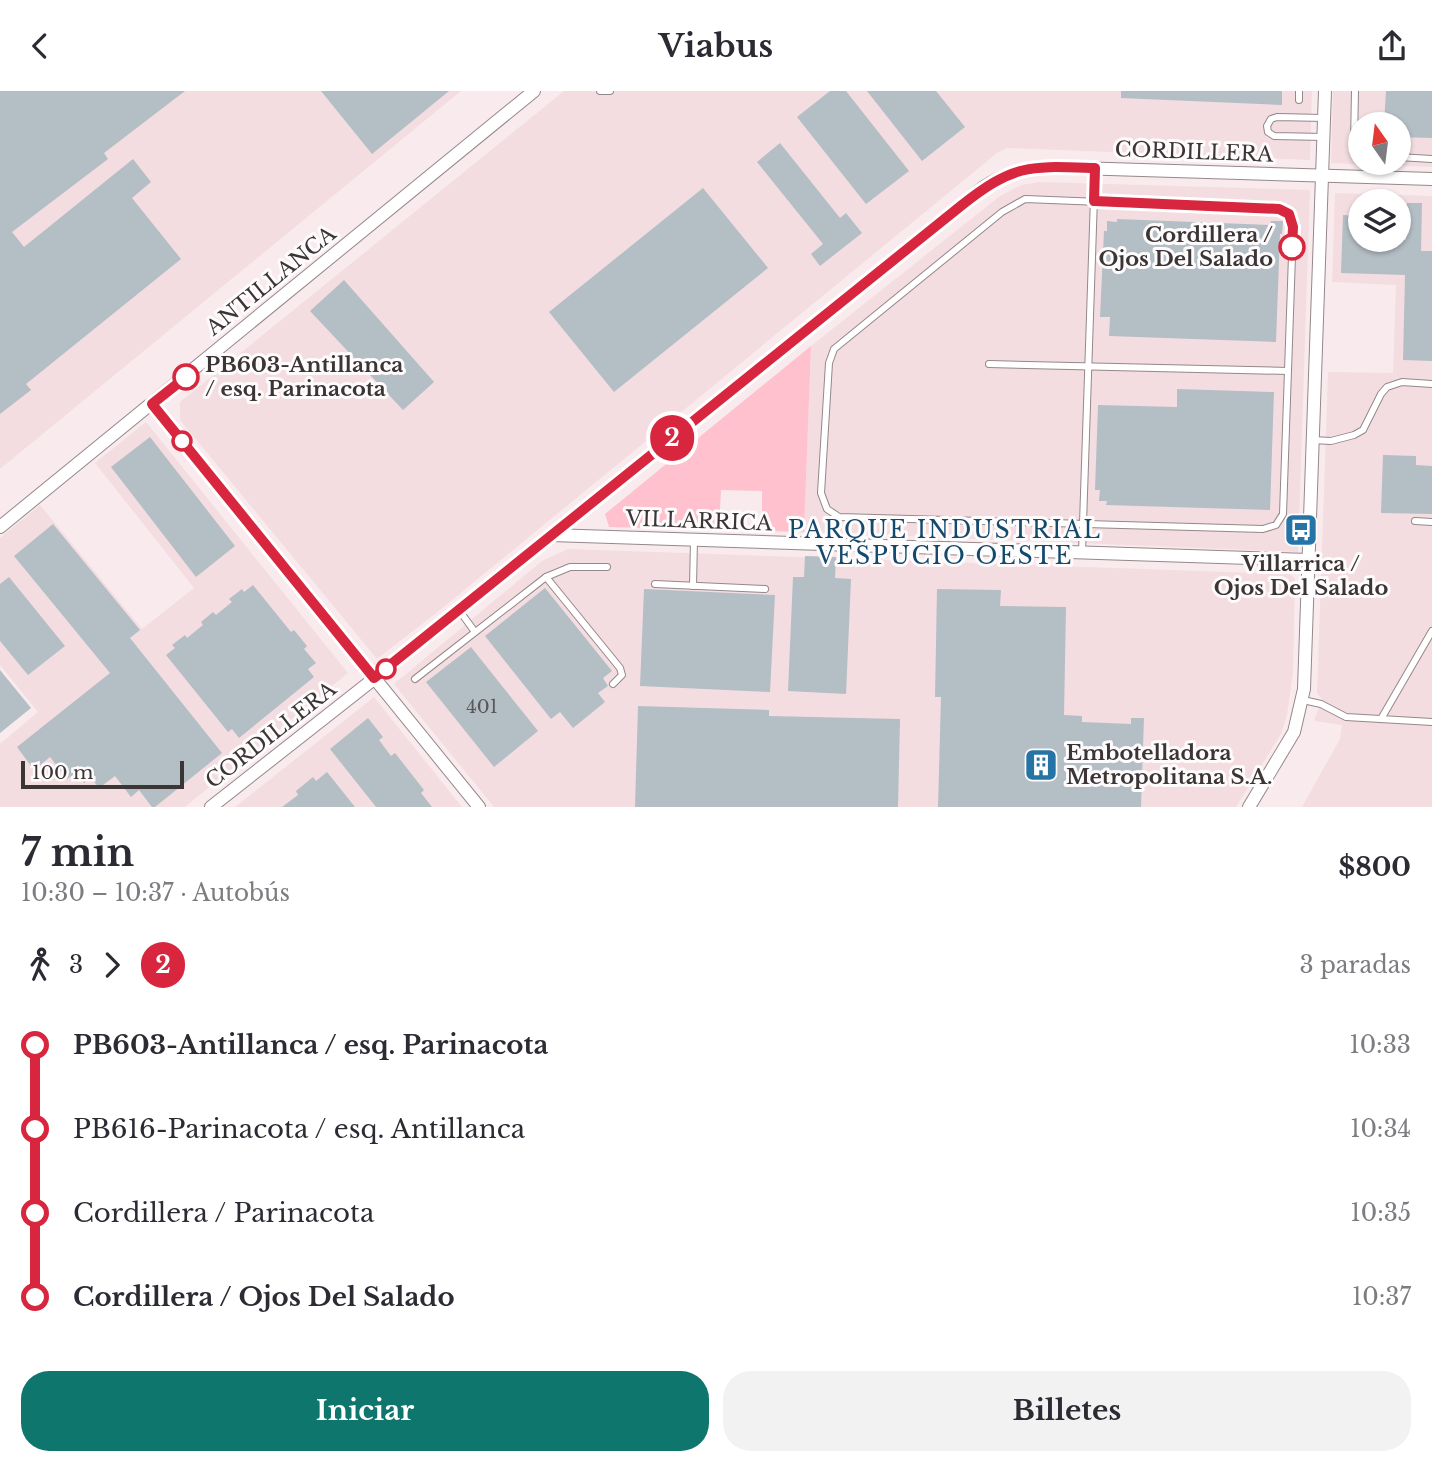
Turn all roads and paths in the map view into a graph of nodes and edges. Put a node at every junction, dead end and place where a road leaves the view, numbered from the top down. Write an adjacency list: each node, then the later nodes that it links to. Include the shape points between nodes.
1 (534, 91): 21 (street, ANTILLANCA)
2 (600, 91): 3 (lane)
3 (610, 91)
4 (1299, 91): 7 (lane)
5 (1325, 91): 9 (street)
6 (1355, 91): 8 (lane)
7 (1299, 100)
8 (1355, 112)
9 (1324, 118): 10 (street); 10 (lane, via 1277,117 1268,125 1274,136)
10 (1324, 137): 14 (street)
11 (1411, 158): 12 (lane)
12 (1432, 159)
13 (1095, 168): 14 (street, CORDILLERA); 16 (lane); 27 (street, CORDILLERA, via 1033,167 993,181)
14 (1323, 175): 15 (street, CORDILLERA); 22 (street)
15 (1432, 179)
16 (1094, 201): 18 (lane); 19 (lane, via 1279,209 1289,214 1293,227); 25 (lane, via 1025,199 1010,206 838,343 829,363 821,493 827,509 839,517)
17 (989, 364): 18 (lane)
18 (1088, 366): 19 (lane); 25 (lane)
19 (1288, 371): 25 (lane, via 1283,514 1276,525 1263,529)
20 (1432, 384): 22 (lane, via 1402,382 1387,387 1363,430 1331,441)
21 (152, 404): 26 (street, ANTILLANCA); 39 (street)
22 (1312, 440): 30 (street)
23 (1415, 521): 24 (lane)
24 (1432, 522)
25 (1083, 523): 29 (lane)
26 (0, 527)
27 (551, 535): 28 (street, VILLARRICA); 36 (street, CORDILLERA)
28 (694, 540): 29 (street, VILLARRICA); 34 (lane)
29 (1082, 553): 30 (street, VILLARRICA)
30 (1308, 560): 42 (street)
31 (607, 567): 32 (lane, via 570,566)
32 (546, 577): 38 (lane); 41 (lane, via 620,667 622,675)
33 (655, 584): 34 (lane)
34 (693, 586): 35 (lane)
35 (765, 589)
36 (459, 610): 38 (lane); 39 (street, CORDILLERA)
37 (1432, 631): 43 (lane)
38 (475, 632): 40 (lane)
39 (374, 678): 45 (street, CORDILLERA); 46 (street)
40 (415, 679)
41 (613, 684)
42 (1303, 700): 43 (lane, via 1346,717); 47 (street, via 1294,731)
43 (1381, 719): 44 (lane)
44 (1432, 722)
45 (211, 807)
46 (479, 807)
47 (1249, 807)

